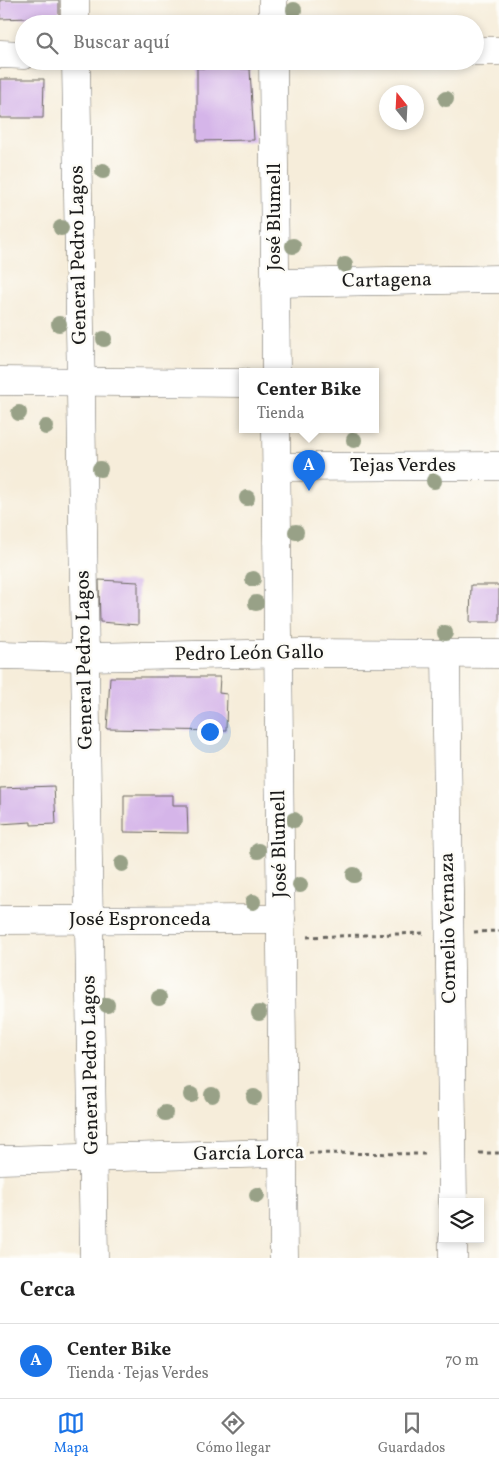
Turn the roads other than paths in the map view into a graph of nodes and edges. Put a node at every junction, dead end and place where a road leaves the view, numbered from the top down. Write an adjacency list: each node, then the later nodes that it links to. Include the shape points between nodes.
1 (75, 0): 3 (street)
2 (273, 0): 4 (street)
3 (75, 15)
4 (273, 15)
5 (484, 51): 6 (street)
6 (499, 51)
7 (0, 54): 8 (street)
8 (15, 55)
9 (76, 70): 15 (street, General Pedro Lagos)
10 (273, 70): 12 (street, José Blumell)
11 (499, 279): 12 (street, Cartagena)
12 (275, 283): 13 (street, José Blumell)
13 (276, 368)
14 (0, 381): 15 (street)
15 (81, 382): 16 (street); 24 (street, General Pedro Lagos)
16 (239, 383)
17 (276, 433): 19 (street, José Blumell)
18 (499, 466): 19 (street, Tejas Verdes)
19 (277, 467): 20 (street, José Blumell)
20 (278, 653): 23 (street, Pedro León Gallo); 24 (street, Pedro León Gallo); 27 (street, José Blumell)
21 (499, 654): 23 (street, Pedro León Gallo)
22 (0, 655): 24 (street, Pedro León Gallo)
23 (446, 655): 31 (street, Cornelio Vernaza)
24 (85, 657): 26 (street, General Pedro Lagos)
25 (0, 920): 26 (street, José Espronceda)
26 (89, 920): 27 (street, José Espronceda); 29 (street, General Pedro Lagos)
27 (281, 928): 28 (street, José Blumell)
28 (283, 1153): 29 (street, García Lorca); 34 (street, José Blumell)
29 (92, 1157): 30 (street, García Lorca); 33 (street, General Pedro Lagos)
30 (0, 1160)
31 (453, 1198)
32 (453, 1243): 35 (street)
33 (94, 1258)
34 (284, 1258)
35 (454, 1258)

